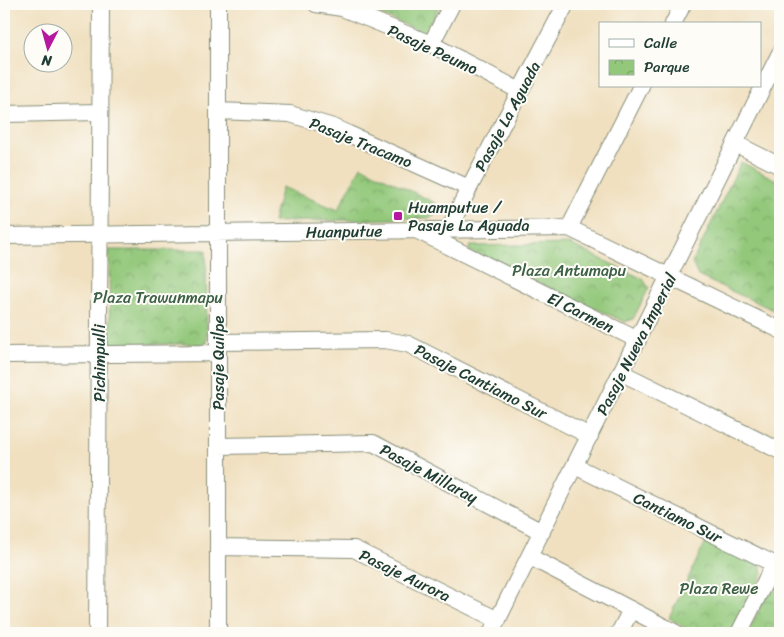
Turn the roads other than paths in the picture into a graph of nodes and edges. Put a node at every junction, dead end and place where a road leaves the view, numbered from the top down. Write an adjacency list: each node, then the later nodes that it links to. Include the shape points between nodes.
1 (101, 4): 13 (street, Pichimpulli)
2 (218, 4): 12 (street, Pasaje Quilpe)
3 (316, 4): 8 (street, Pasaje Peumo, via 342,8)
4 (452, 4): 8 (street)
5 (566, 4): 11 (street, Pasaje La Aguada)
6 (683, 4): 7 (street)
7 (674, 22)
8 (431, 44): 11 (street, Pasaje Peumo)
9 (780, 54): 15 (street, Pasaje Nueva Imperial)
10 (640, 88): 18 (street)
11 (520, 91): 17 (street, Pasaje La Aguada)
12 (218, 111): 17 (street, Pasaje Tracamo, via 290,114 333,127); 21 (street, Pasaje Quilpe)
13 (100, 112): 14 (street); 22 (street, Pichimpulli)
14 (4, 114)
15 (736, 144): 16 (street); 24 (street, Pasaje Nueva Imperial)
16 (780, 166)
17 (469, 188): 19 (street, Pasaje La Aguada)
18 (569, 228): 19 (street, Huanputue); 24 (street, Huanputue)
19 (449, 229): 20 (street, Huanputue)
20 (416, 230): 21 (street, Huanputue); 26 (street, El Carmen)
21 (218, 233): 22 (street, Huanputue); 27 (street, Pasaje Quilpe)
22 (100, 234): 23 (street, Huanputue); 28 (street, Pichimpulli)
23 (4, 236)
24 (670, 277): 25 (street, Huanputue); 26 (street, Pasaje Nueva Imperial)
25 (780, 330)
26 (638, 340): 30 (street, Pasaje Nueva Imperial)
27 (218, 348): 28 (street, Pasaje Cantiamo Sur); 31 (street, Pasaje Cantiamo Sur, via 385,340 408,344); 32 (street, Pasaje Quilpe)
28 (99, 354): 29 (street, Pasaje Cantiamo Sur); 41 (street, Pichimpulli)
29 (4, 355)
30 (622, 373): 31 (street, Pasaje Nueva Imperial); 33 (street)
31 (590, 436): 34 (street, Pasaje Nueva Imperial)
32 (218, 446): 35 (street, Pasaje Millaray, via 373,443); 36 (street, Pasaje Quilpe)
33 (780, 451)
34 (575, 466): 35 (street, Pasaje Nueva Imperial); 38 (street, Cantiamo Sur)
35 (542, 532): 37 (street, Pasaje Nueva Imperial)
36 (218, 547): 40 (street, Pasaje Aurora, via 354,549); 42 (street, Pasaje Quilpe)
37 (530, 557): 39 (street); 40 (street, Pasaje Nueva Imperial)
38 (777, 566): 45 (street)
39 (631, 610): 43 (street); 44 (street)
40 (495, 627)
41 (97, 633)
42 (218, 633)
43 (620, 633)
44 (676, 633)
45 (739, 633)

